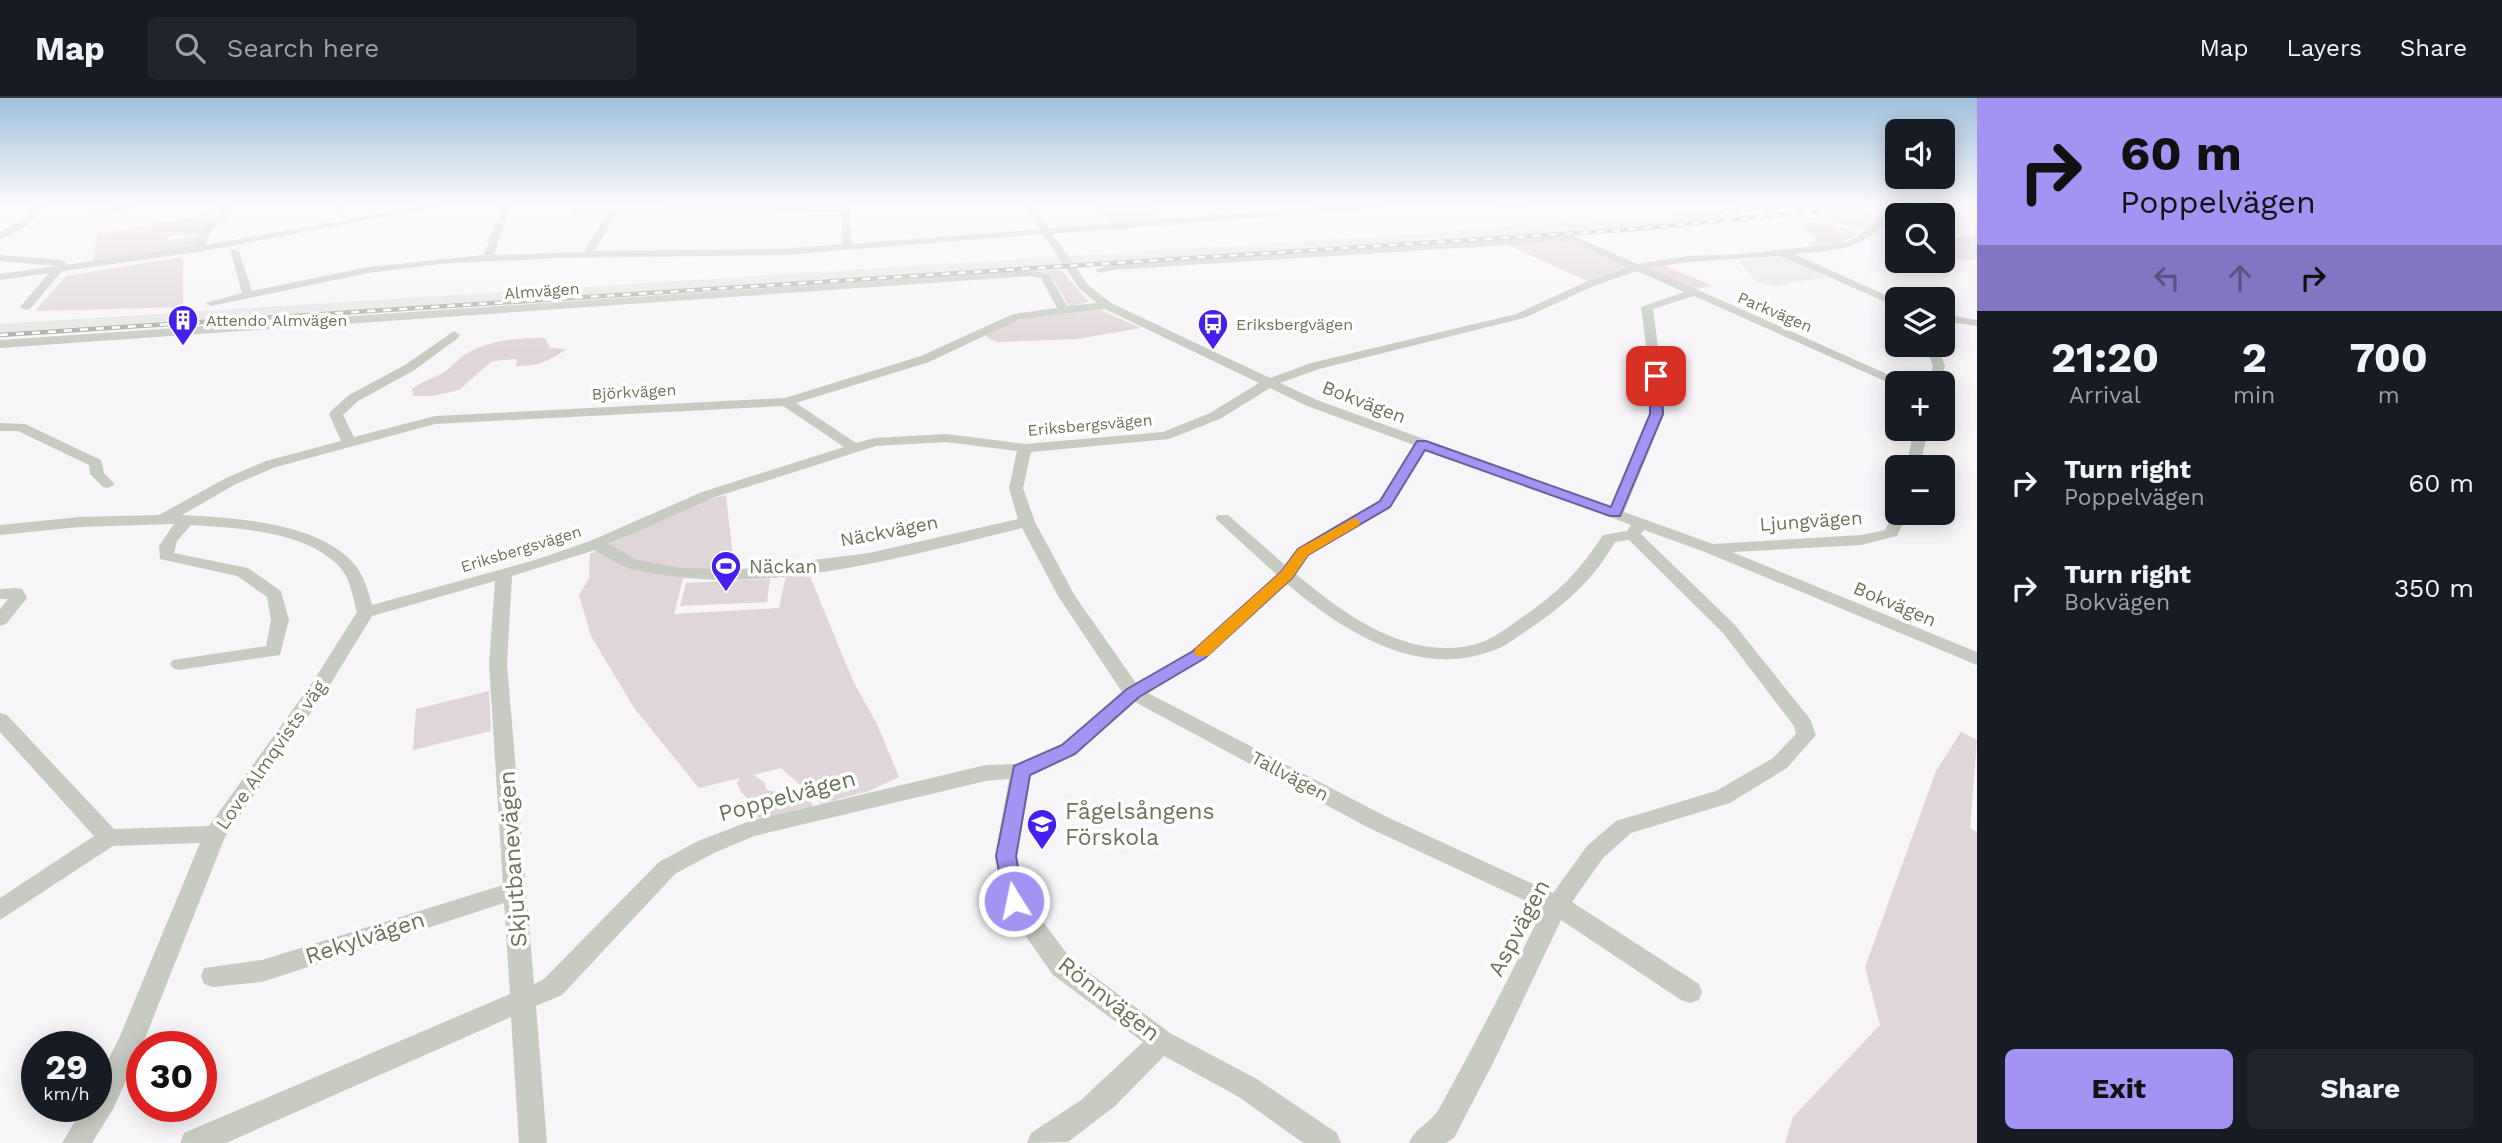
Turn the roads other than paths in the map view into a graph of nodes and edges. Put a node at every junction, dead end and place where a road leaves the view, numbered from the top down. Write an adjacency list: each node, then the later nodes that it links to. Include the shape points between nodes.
1 (161, 254): 11 (street)
2 (235, 254): 17 (street)
3 (489, 254): 10 (street)
4 (684, 254): 8 (street)
5 (1316, 254): 14 (street, Parkvägen)
6 (1609, 254): 12 (street, Parkvägen)
7 (1785, 254): 12 (street, Eriksbergsvägen, via 1687,259); 18 (street)
8 (587, 255): 10 (street)
9 (0, 258): 11 (street)
10 (488, 258): 17 (street, via 368,270)
11 (59, 267): 15 (street); 21 (street)
12 (1638, 267): 16 (street, Parkvägen); 28 (street, Eriksbergsvägen, via 1520,316 1315,366)
13 (1071, 268): 20 (street, Bokvägen, via 1083,286)
14 (1100, 270)
15 (0, 277)
16 (1692, 293): 27 (street, Parkvägen); 36 (street, via 1647,307 1657,414)
17 (248, 295): 19 (street)
18 (1885, 299)
19 (211, 303)
20 (1107, 305): 22 (street, Björkvägen); 28 (street, Bokvägen)
21 (26, 307)
22 (1064, 311): 26 (street, Almvägen, via 1045,276 1031,273); 29 (street, Björkvägen, via 1017,316 925,359)
23 (1955, 319): 24 (street)
24 (1977, 323)
25 (454, 335): 31 (street, via 410,367 363,390 335,414)
26 (0, 344)
27 (1885, 376)
28 (1268, 383): 32 (street, Bokvägen); 34 (street, Eriksbergsvägen, via 1182,431 1150,438)
29 (786, 402): 31 (street, Björkvägen, via 435,420); 33 (street)
30 (0, 427): 35 (street, via 20,427 96,463 97,474)
31 (349, 442): 38 (street, Björkvägen, via 252,471)
32 (1422, 444): 36 (street, Bokvägen); 47 (street, Poppelvägen, via 1385,504 1303,552)
33 (854, 447): 34 (street, Eriksbergsvägen, via 929,438); 44 (street, Eriksbergsvägen, via 707,495)
34 (1025, 448): 40 (street, Tallvägen, via 1016,488)
35 (108, 484)
36 (1615, 513): 43 (street, Bokvägen)
37 (1223, 517): 47 (street)
38 (165, 518): 39 (street); 42 (street)
39 (187, 520): 49 (street, via 299,535 329,550 348,568); 52 (street, via 172,535 166,556 242,572 275,595 279,620 274,651)
40 (1027, 522): 44 (street, Näckvägen, via 852,560 722,574 650,569 606,553); 53 (street, Tallvägen, via 1066,596)
41 (1895, 525): 45 (street, Ljungvägen, via 1891,533 1861,540)
42 (0, 530)
43 (1636, 530): 45 (street, Bokvägen); 47 (street, via 1609,538 1596,564 1548,608 1503,638 1466,652 1440,654 1397,646 1343,618); 59 (street, Aspvägen, via 1729,629 1803,724 1806,735 1780,763 1723,797 1624,827 1595,852)
44 (596, 544): 46 (street, Eriksbergsvägen)
45 (1712, 549): 51 (street, Bokvägen)
46 (504, 575): 49 (street, Eriksbergsvägen); 58 (street, Skjutbanevägen, via 498,664)
47 (1287, 575): 53 (street, Poppelvägen, via 1199,655)
48 (8, 593): 50 (street, via 18,598)
49 (366, 612): 56 (street, Love Almqvists väg)
50 (0, 620)
51 (1977, 659)
52 (179, 664)
53 (1133, 693): 55 (street, Poppelvägen, via 1068,750); 59 (street, Tallvägen, via 1377,822)
54 (0, 720): 57 (street)
55 (1021, 771): 63 (street, Poppelvägen, via 986,773 750,829 706,846 667,868 553,988); 64 (street, Rönnvägen, via 1006,856 1014,901 1062,967)
56 (215, 834): 57 (street); 66 (street, Love Almqvists väg, via 131,1041)
57 (109, 838): 60 (street)
58 (515, 890): 61 (street, Rekylvägen, via 262,971); 63 (street, Skjutbanevägen)
59 (1557, 905): 62 (street, Tallvägen); 71 (street, Aspvägen, via 1444,1128)
60 (0, 910)
61 (213, 976)
62 (1690, 992)
63 (523, 999): 67 (street, Poppelvägen); 68 (street, Skjutbanevägen)
64 (1161, 1041): 65 (street, Rönnvägen, via 1248,1088); 69 (street, via 1119,1087 1071,1127)
65 (1301, 1134): 70 (street, Rönnvägen)
66 (76, 1143)
67 (194, 1143)
68 (533, 1143)
69 (1041, 1143)
70 (1327, 1143)
71 (1423, 1143)

